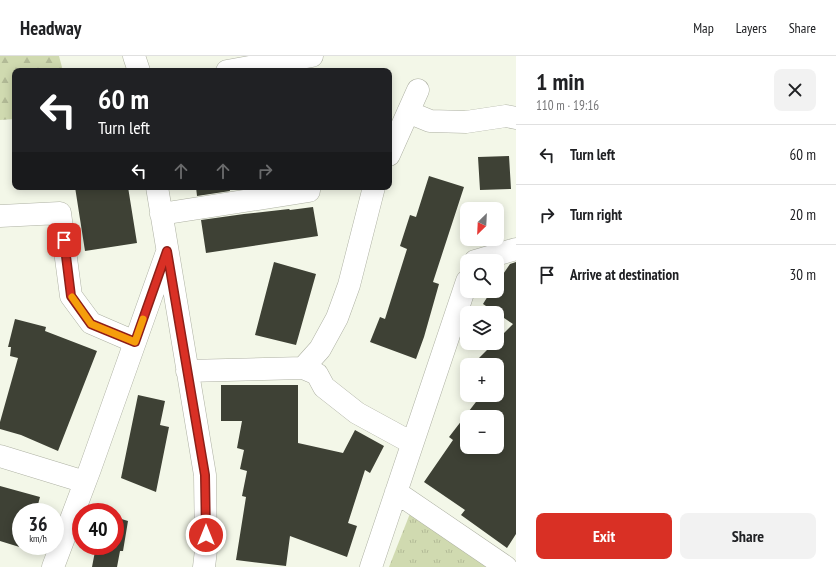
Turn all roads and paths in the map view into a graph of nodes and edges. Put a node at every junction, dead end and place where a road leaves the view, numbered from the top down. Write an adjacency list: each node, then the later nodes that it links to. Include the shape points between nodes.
1 (134, 56): 3 (street)
2 (300, 62): 4 (street)
3 (138, 68)
4 (251, 68)
5 (418, 90): 6 (street)
6 (408, 112): 7 (street, via 430,121 466,122 506,116); 8 (street)
7 (516, 118)
8 (392, 148)
9 (160, 190): 12 (street)
10 (310, 190): 12 (street)
11 (373, 190): 19 (street, via 349,285 337,318 320,349)
12 (178, 211): 15 (street)
13 (0, 216): 18 (street, via 60,212 71,296 91,324)
14 (516, 249): 16 (street)
15 (167, 251): 18 (street); 20 (street)
16 (499, 254)
17 (461, 298): 21 (street)
18 (135, 342): 23 (street)
19 (303, 368): 20 (street); 21 (street, via 317,374 324,387 357,413)
20 (187, 371): 26 (street, via 205,475)
21 (412, 443): 24 (street)
22 (0, 456): 23 (street)
23 (85, 482): 25 (street)
24 (396, 492): 27 (street); 28 (street)
25 (53, 567)
26 (204, 567)
27 (371, 567)
28 (506, 567)

